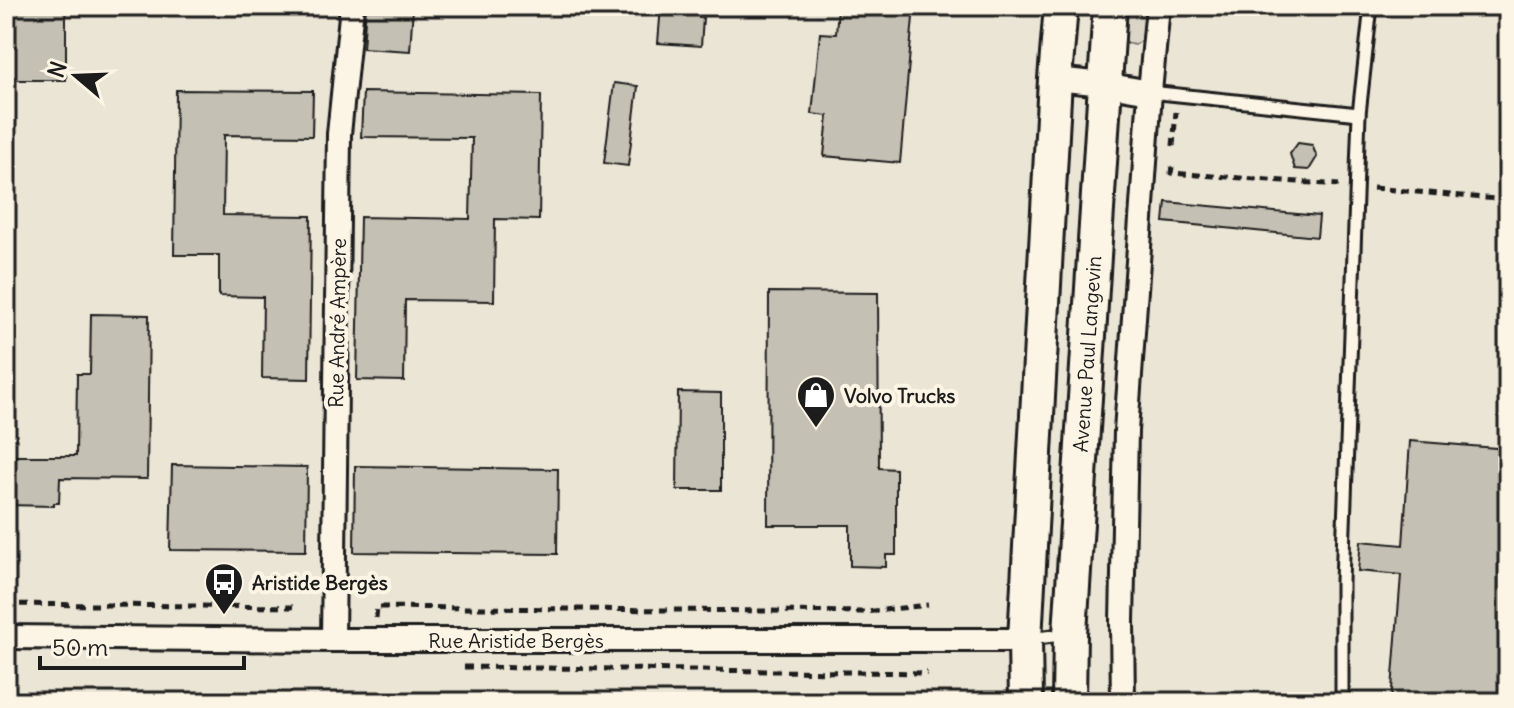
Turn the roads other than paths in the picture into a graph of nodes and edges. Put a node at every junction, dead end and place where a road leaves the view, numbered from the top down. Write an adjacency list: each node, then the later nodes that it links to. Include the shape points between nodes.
1 (352, 6): 12 (street, Rue André Ampère, via 339,134)
2 (1061, 6): 6 (main road)
3 (1110, 6): 7 (main road, Avenue Paul Langevin)
4 (1158, 6): 8 (street)
5 (1371, 6): 9 (lane)
6 (1055, 79): 7 (street); 13 (main road)
7 (1104, 84): 8 (street); 10 (main road, Avenue Paul Langevin)
8 (1150, 92): 9 (lane); 16 (street, via 1126,431)
9 (1359, 114): 17 (lane)
10 (1070, 633): 13 (lane); 15 (main road, Avenue Paul Langevin)
11 (6, 637): 12 (street, Rue Aristide Bergès)
12 (333, 640): 13 (street, Rue Aristide Bergès)
13 (1025, 640): 14 (main road)
14 (1026, 702)
15 (1069, 702)
16 (1123, 702)
17 (1342, 702)

